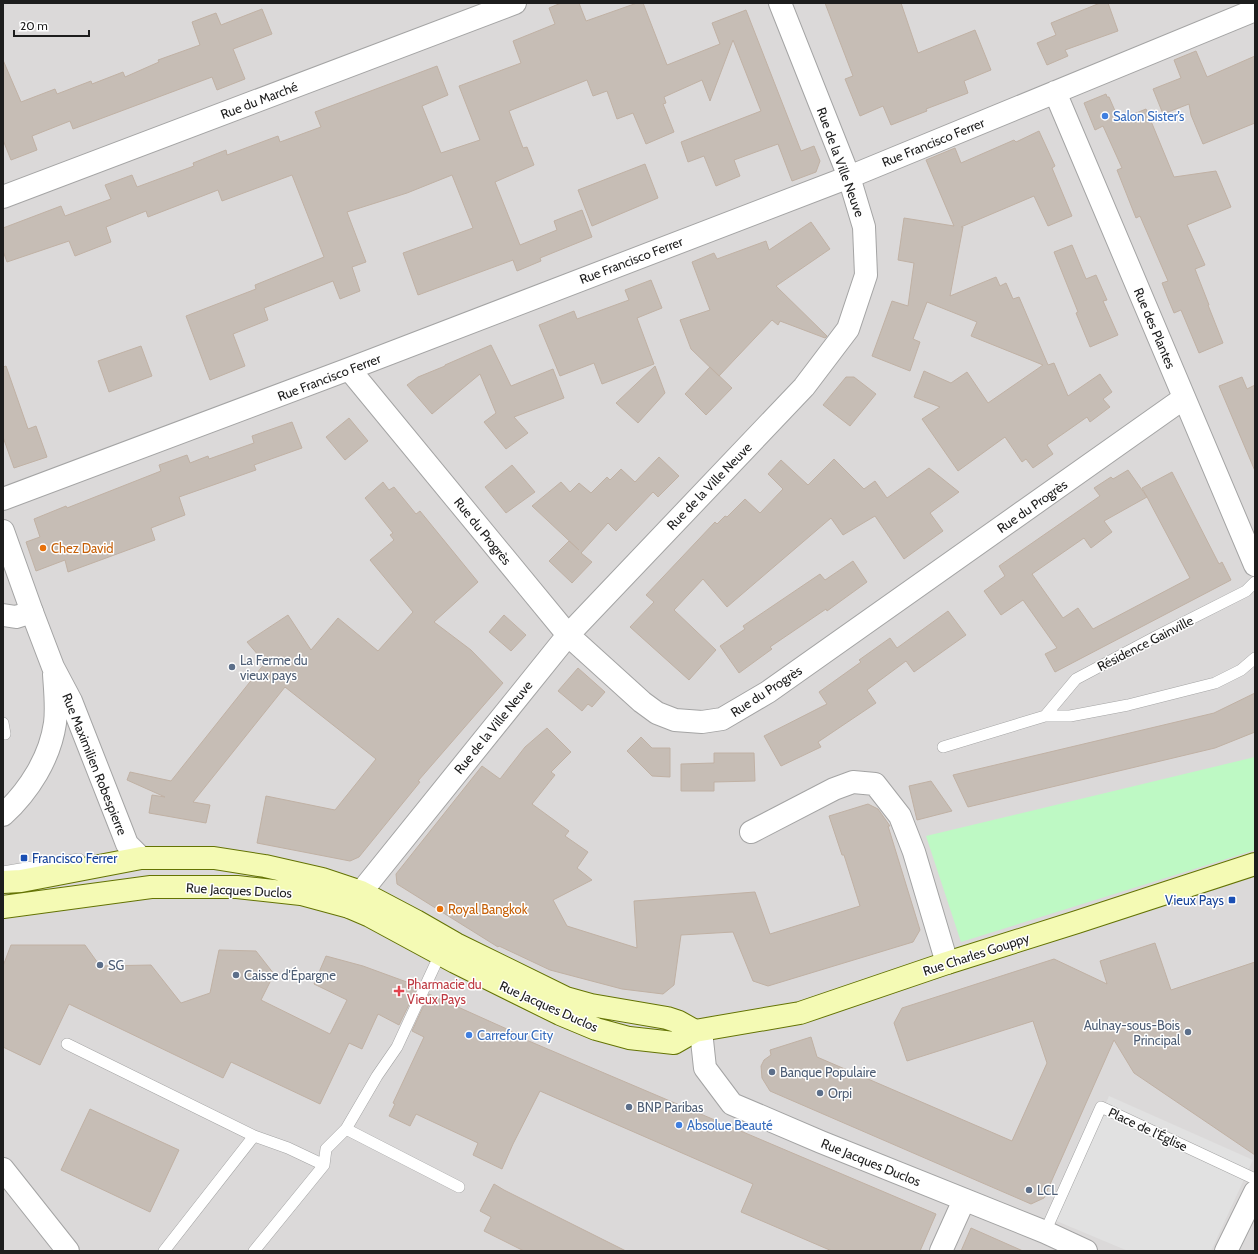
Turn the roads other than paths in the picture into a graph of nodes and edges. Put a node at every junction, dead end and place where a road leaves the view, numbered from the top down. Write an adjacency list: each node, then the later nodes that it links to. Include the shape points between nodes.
1 (515, 3): 6 (street, Rue du Marché)
2 (780, 3): 5 (street, Rue de la Ville Neuve)
3 (1255, 10): 4 (street, Rue Francisco Ferrer)
4 (1055, 92): 5 (street, Rue Francisco Ferrer); 8 (street, Rue des Plantes)
5 (849, 177): 7 (street, Rue Francisco Ferrer); 15 (street, Rue de la Ville Neuve, via 864,226 866,275 848,329 804,387)
6 (3, 197)
7 (349, 369): 9 (street, Rue Francisco Ferrer); 15 (street, Rue du Progrès)
8 (1184, 398): 11 (street, Rue des Plantes); 15 (street, Rue du Progrès, via 768,692 722,719 687,722 657,713)
9 (3, 499)
10 (3, 531): 13 (street, Rue Maximilien Robespierre)
11 (1255, 565)
12 (1255, 582): 18 (lane, Résidence Gainville, via 1246,591 1076,679)
13 (32, 612): 14 (street, via 16,616); 17 (street, Rue Maximilien Robespierre)
14 (3, 615)
15 (568, 635): 26 (street, Rue de la Ville Neuve)
16 (1255, 658): 18 (lane, via 1241,670 1215,683 1128,705 1070,716)
17 (53, 667): 20 (street, Rue Maximilien Robespierre, via 56,706 50,745 31,783); 22 (street, Rue Maximilien Robespierre, via 72,700 127,844)
18 (1045, 716): 19 (lane)
19 (943, 747)
20 (5, 812)
21 (751, 832): 29 (street, via 834,789 853,782 875,784 900,816 914,852)
22 (141, 858): 24 (lane, via 105,854); 25 (main road, Rue Jacques Duclos, via 21,881); 26 (main road, Rue Jacques Duclos, via 214,858 238,861 322,879)
23 (1255, 864): 29 (main road, Rue Charles Gouppy)
24 (3, 872)
25 (3, 882)
26 (355, 900): 27 (main road, Rue Jacques Duclos, via 263,889 198,886 151,887); 28 (main road, Rue Jacques Duclos, via 416,921)
27 (3, 907)
28 (444, 947): 30 (main road, Rue Jacques Duclos, via 566,998 591,1005 667,1018); 32 (lane, via 398,1047 377,1076)
29 (947, 963): 30 (main road, Rue Charles Gouppy, via 800,1013)
30 (698, 1031): 39 (street, Rue Jacques Duclos, via 704,1068 732,1104)
31 (67, 1044): 33 (lane)
32 (346, 1129): 34 (lane, via 326,1149); 37 (lane)
33 (254, 1136): 34 (lane); 42 (lane)
34 (324, 1165): 43 (lane)
35 (3, 1170): 41 (street)
36 (1255, 1180): 40 (lane, Place de l'Église, via 1101,1107)
37 (459, 1187)
38 (1255, 1192): 46 (street)
39 (964, 1200): 40 (street, Rue Jacques Duclos); 44 (street)
40 (1045, 1232): 45 (street, Rue Jacques Duclos)
41 (68, 1251)
42 (164, 1251)
43 (254, 1251)
44 (941, 1251)
45 (1086, 1251)
46 (1226, 1251)

